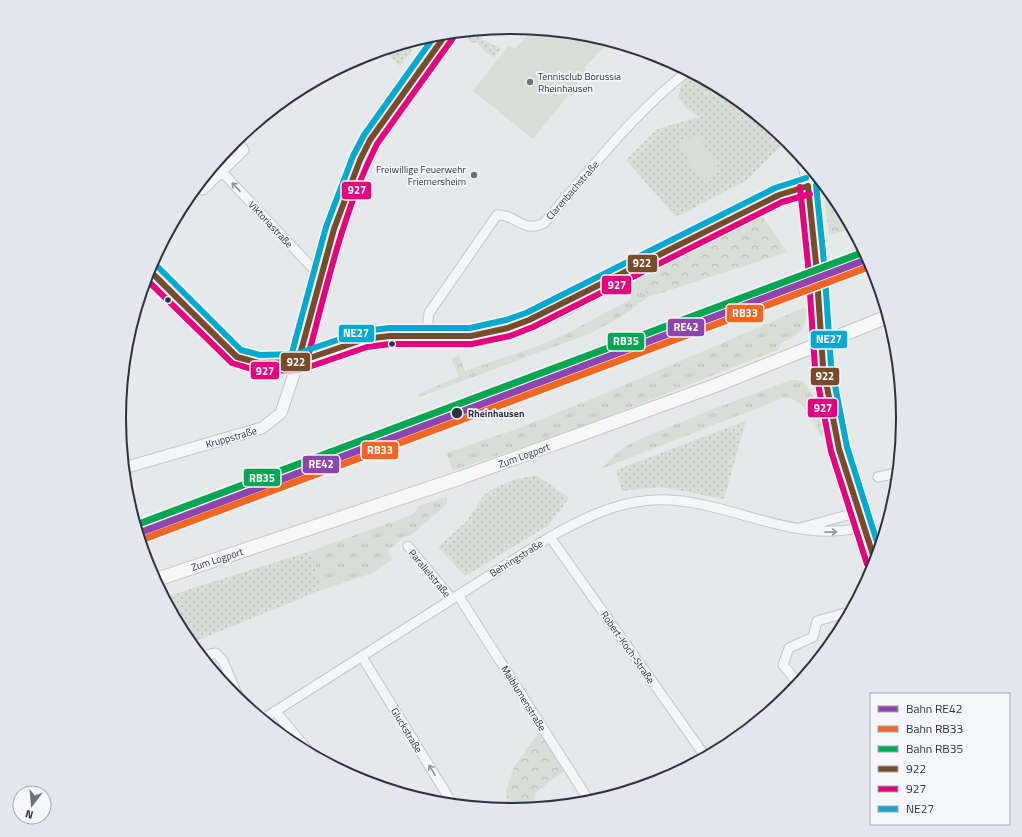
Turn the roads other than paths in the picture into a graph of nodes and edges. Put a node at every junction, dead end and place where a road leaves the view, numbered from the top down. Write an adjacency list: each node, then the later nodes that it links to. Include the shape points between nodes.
1 (442, 40): 9 (street, via 370,140 334,229)
2 (683, 75): 11 (street, Clarenbachstraße, via 633,118 544,223 526,227 506,215 497,215 429,313)
3 (240, 146): 5 (street, via 244,150)
4 (805, 171): 6 (street)
5 (221, 172): 7 (street); 9 (street, Viktoriastraße, one-way to 5)
6 (808, 186): 11 (street, via 779,195 530,320 471,336); 12 (street)
7 (202, 189)
8 (154, 275): 13 (street, via 237,357 256,362)
9 (320, 276): 13 (street)
10 (882, 319): 12 (main road, Zum Logport)
11 (426, 336): 13 (street, via 365,339)
12 (821, 344): 17 (street, via 839,449); 23 (main road, Zum Logport, via 714,386 460,478)
13 (298, 362): 14 (street, Kruppstraße, via 281,413 262,428)
14 (130, 466)
15 (891, 474): 16 (street)
16 (878, 477)
17 (858, 512): 18 (street); 19 (street)
18 (863, 527): 19 (street, Behringstraße, one-way to 18, via 844,532); 22 (street)
19 (799, 529): 20 (street, Behringstraße, via 705,505 668,499 624,504 595,514)
20 (550, 537): 24 (street, Behringstraße); 33 (street, Robert-Koch-Straße)
21 (408, 546): 24 (street, Parallelstraße)
22 (871, 552)
23 (161, 578)
24 (455, 597): 27 (street, Behringstraße); 34 (street, Maiblumenstraße)
25 (842, 614): 28 (street, via 816,621 813,637 789,648 783,665)
26 (208, 655): 29 (street, via 216,653)
27 (362, 657): 30 (street, Behringstraße); 35 (street, Gluckstraße, one-way to 27)
28 (794, 678)
29 (230, 681)
30 (275, 711): 31 (street, Behringstraße); 32 (street)
31 (267, 716)
32 (300, 739)
33 (702, 752)
34 (586, 796)
35 (449, 798)

